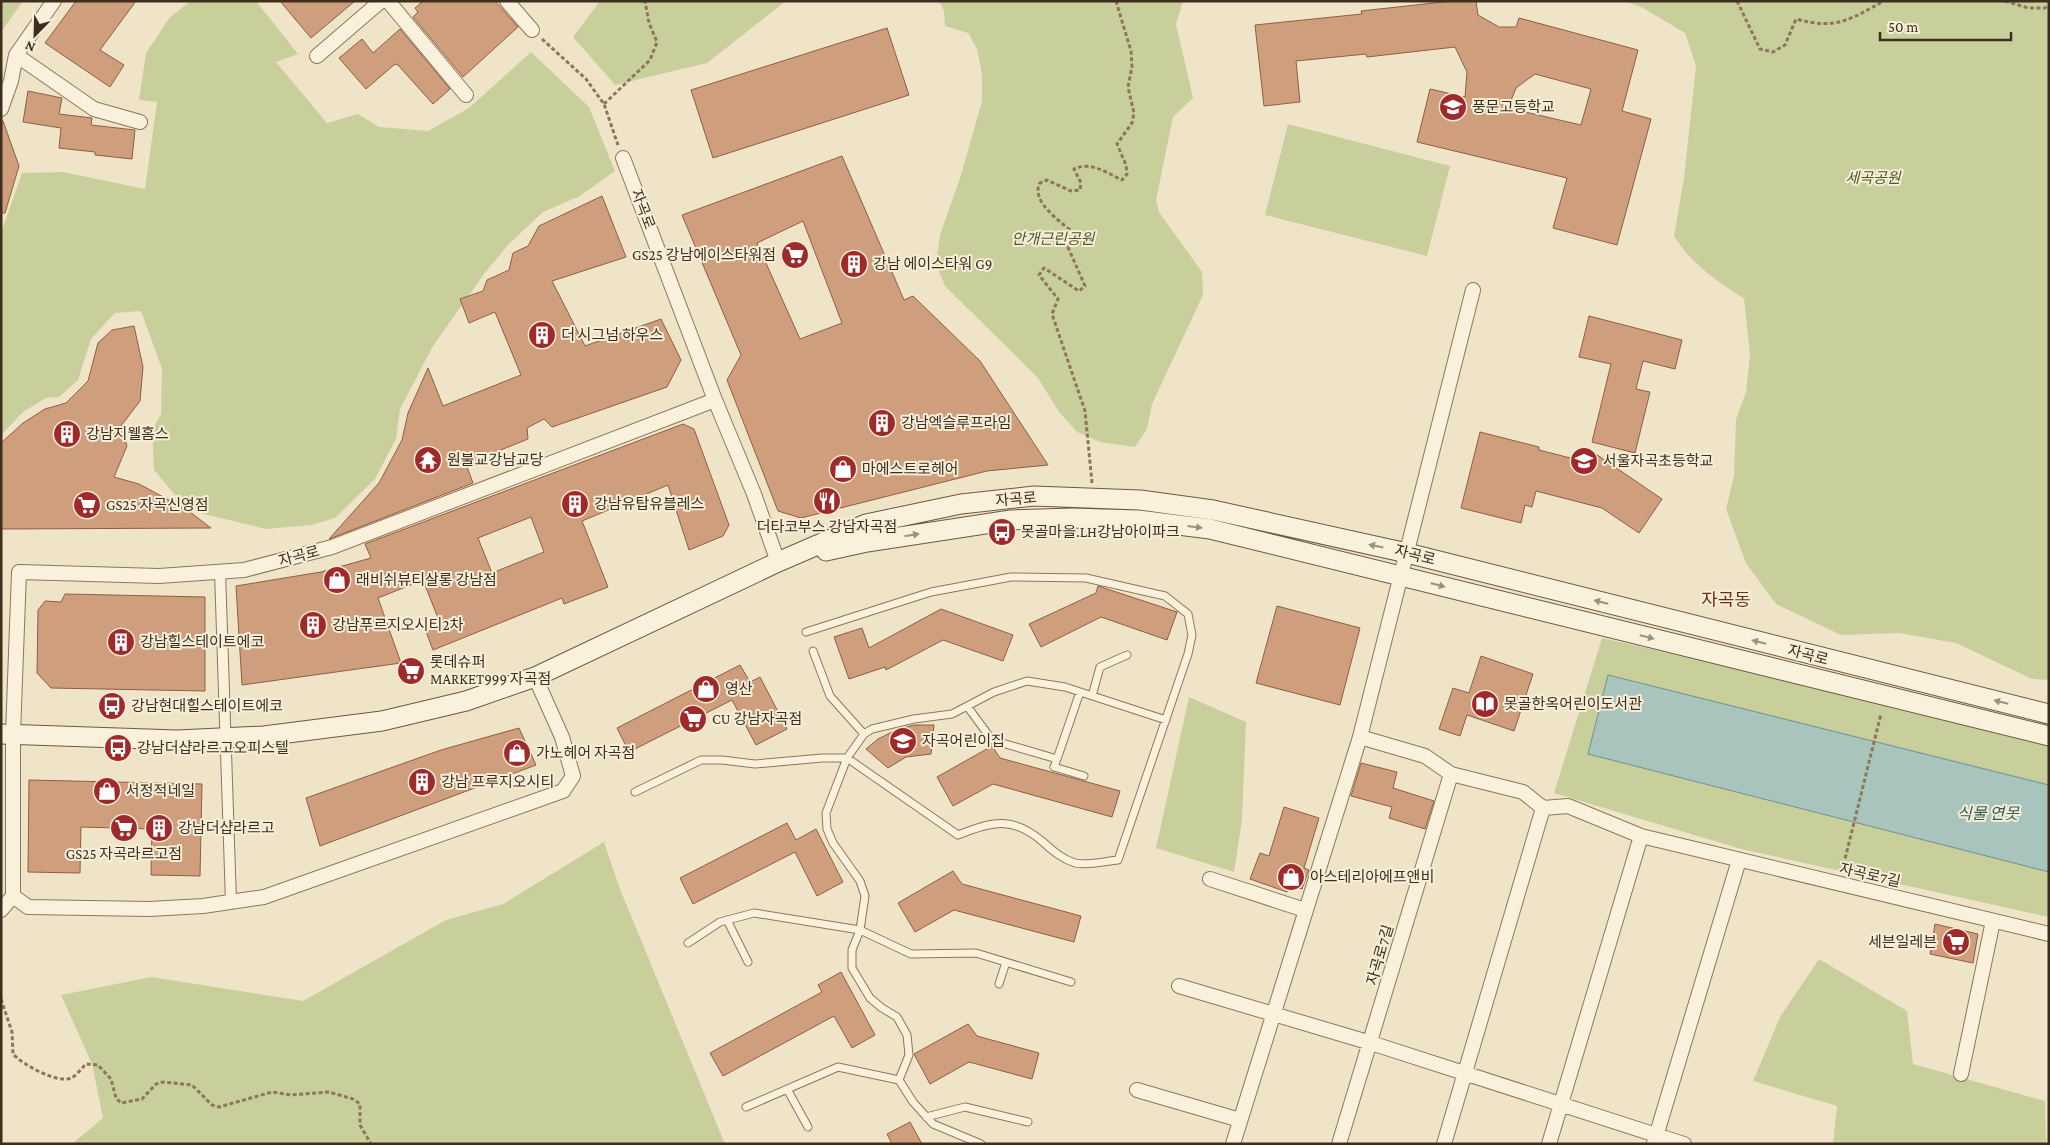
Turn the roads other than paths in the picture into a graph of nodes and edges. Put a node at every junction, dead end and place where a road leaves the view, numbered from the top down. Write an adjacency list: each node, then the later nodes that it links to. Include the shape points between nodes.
1 (54, 1): 6 (street)
2 (381, 1): 7 (street)
3 (388, 1): 8 (street)
4 (507, 1): 5 (street)
5 (532, 30)
6 (16, 55): 9 (street); 10 (street, via 94,108)
7 (317, 56)
8 (466, 95)
9 (1, 109)
10 (140, 122)
11 (623, 158): 13 (street, 자곡로)
12 (1473, 290): 14 (street)
13 (715, 400): 15 (street, 자곡로); 16 (street, 자곡로, via 332,547 244,570)
14 (1407, 552): 15 (main road, 자곡로, one-way to 15, via 1213,510 1140,500 1034,496 961,504 866,524); 17 (street); 25 (main road, 자곡로, one-way to 14)
15 (778, 562): 17 (main road, 자곡로, one-way to 17, via 886,539 1011,520 1072,518 1138,520 1210,529); 21 (main road, 자곡로)
16 (220, 572): 27 (street, 자곡로, via 159,576 19,572); 31 (street)
17 (1401, 576): 29 (main road, 자곡로, one-way to 29); 30 (street)
18 (806, 632): 26 (lane, via 931,592 1011,577 1086,578 1165,596 1188,614 1192,635)
19 (813, 650): 28 (lane, via 830,696)
20 (1127, 655): 23 (lane, via 1100,667)
21 (535, 677): 31 (main road, 자곡로, via 466,701 382,721); 42 (street, via 562,737 573,776 563,791 264,897)
22 (1080, 692): 23 (lane); 24 (lane, via 1027,681 994,692); 33 (lane)
23 (1092, 696): 26 (lane)
24 (967, 706): 28 (lane, via 952,714 914,719); 33 (lane, via 992,740)
25 (2049, 714)
26 (1166, 720): 32 (lane, via 1118,860 1077,864 1059,856 1030,830 1010,822 984,825 958,835)
27 (7, 734): 31 (main road, 자곡로, via 177,740); 41 (street)
28 (864, 734): 32 (lane)
29 (2049, 736)
30 (1360, 737): 34 (street, via 1425,756); 44 (street)
31 (226, 738): 42 (street)
32 (847, 758): 36 (lane, via 755,764 701,760); 47 (lane, via 826,813 827,829 860,881 865,896)
33 (1057, 759): 35 (lane, via 1054,767)
34 (1451, 774): 37 (street, via 1523,792); 56 (street, 자곡로7길)
35 (1084, 776)
36 (635, 792)
37 (1542, 808): 38 (street, 자곡로7길, via 1568,806); 57 (street)
38 (1641, 836): 39 (street, 자곡로7길); 62 (street)
39 (1739, 860): 46 (street, 자곡로7길); 68 (street)
40 (1210, 879): 44 (street)
41 (13, 896): 42 (street, via 28,907 149,909); 43 (street)
42 (231, 902)
43 (1, 910)
44 (1305, 910): 55 (street)
45 (727, 920): 47 (lane, via 754,913); 49 (lane); 50 (lane)
46 (1993, 921): 48 (street, 자곡로7길); 58 (street)
47 (860, 930): 51 (lane, via 911,954 976,953); 59 (lane, via 852,950 852,968 870,998 897,1017 906,1035 909,1055)
48 (2049, 934)
49 (688, 943)
50 (748, 962)
51 (1006, 962): 52 (lane); 53 (lane)
52 (1070, 982)
53 (999, 984)
54 (1179, 986): 55 (street)
55 (1273, 1014): 56 (street); 65 (street)
56 (1371, 1043): 57 (street); 71 (street, 자곡로7길)
57 (1465, 1073): 62 (street); 72 (street)
58 (1961, 1074)
59 (899, 1080): 60 (lane, via 838,1067); 64 (lane)
60 (788, 1089): 63 (lane); 67 (lane)
61 (1137, 1090): 65 (street)
62 (1562, 1105): 68 (street); 73 (street)
63 (746, 1107)
64 (926, 1117): 66 (lane, via 966,1106); 69 (lane, via 933,1124)
65 (1240, 1120): 70 (street)
66 (1028, 1122)
67 (808, 1127)
68 (1655, 1139): 74 (street)
69 (982, 1144)
70 (1233, 1144)
71 (1339, 1144)
72 (1444, 1144)
73 (1549, 1144)
74 (1684, 1144)

